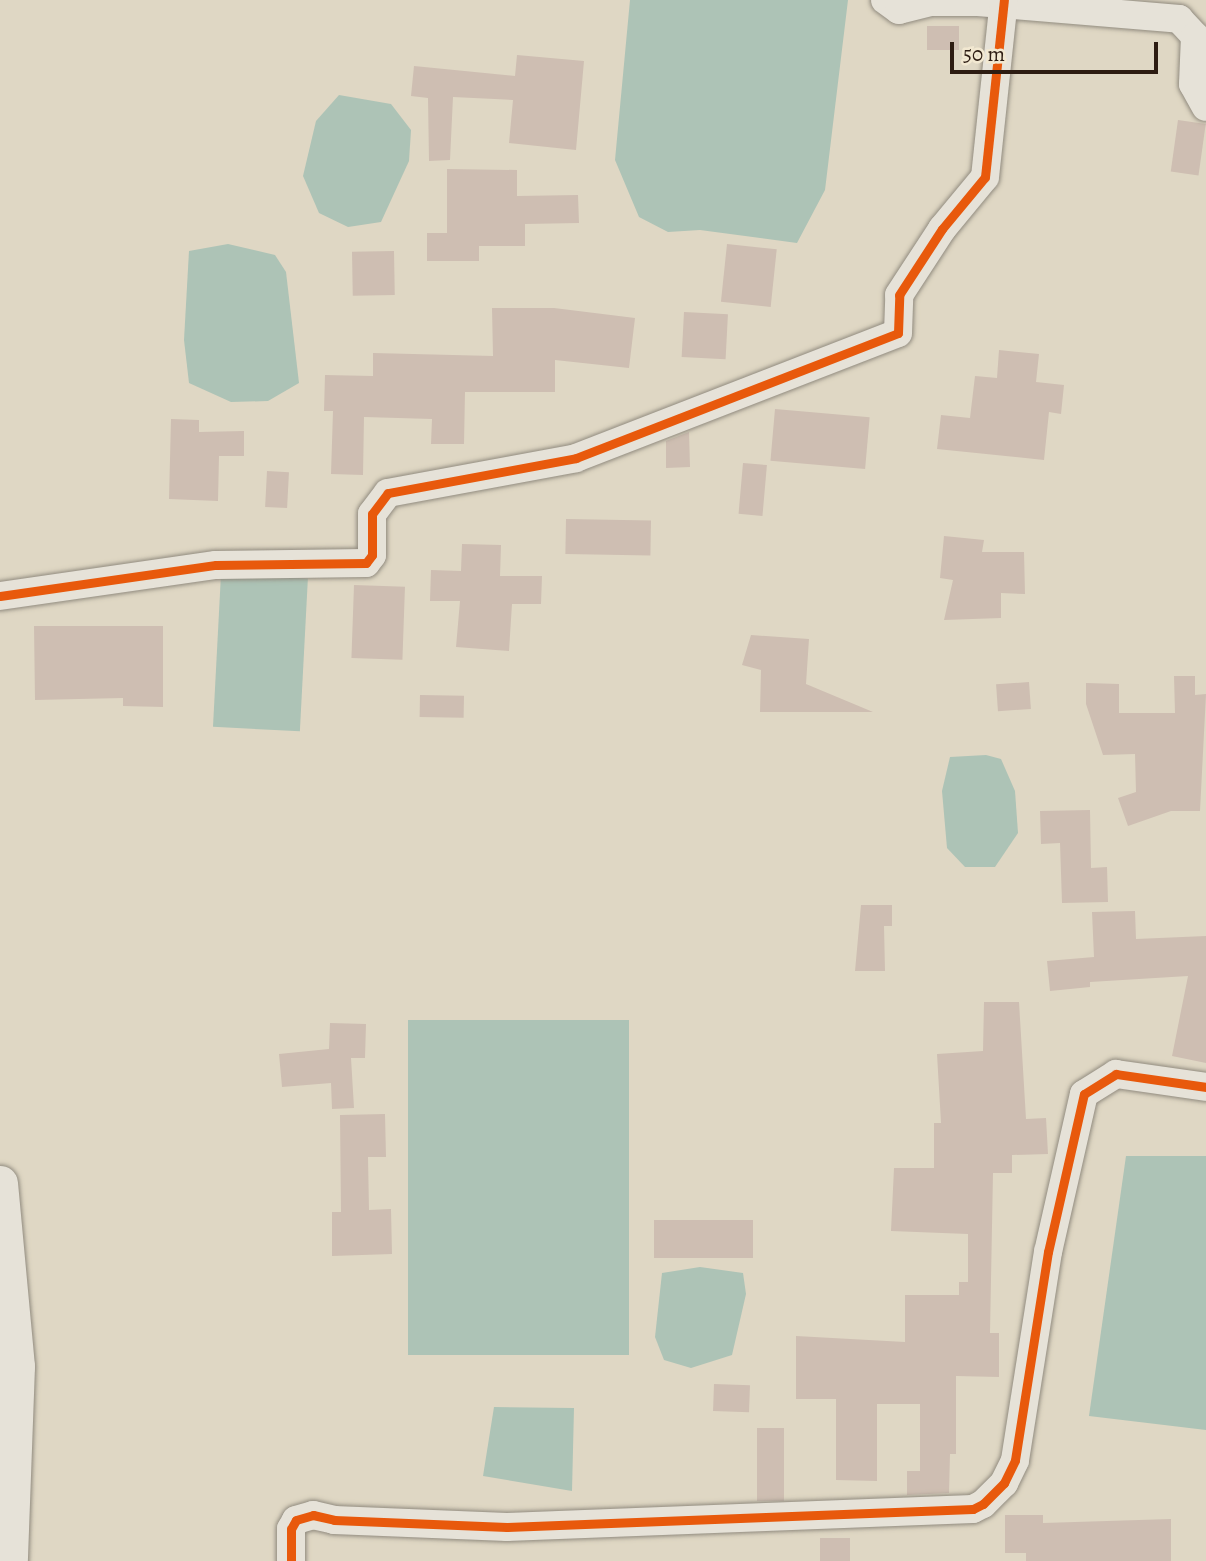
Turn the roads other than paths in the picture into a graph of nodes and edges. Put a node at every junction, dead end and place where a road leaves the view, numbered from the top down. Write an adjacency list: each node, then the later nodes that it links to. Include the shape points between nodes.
1 (885, 0): 2 (street, via 899,10 932,2)
2 (1004, 2): 3 (street, via 1179,19 1195,36 1193,84); 4 (street, via 985,177 942,229 899,295 898,333 576,458 388,492 372,514 372,555 366,563 216,565)
3 (1206, 107)
4 (0, 596)
5 (1206, 1087): 8 (street, via 1116,1074 1084,1094 1048,1252 1015,1460 1004,1483 984,1504 973,1509 507,1527 334,1520 313,1515 296,1520 291,1529)
6 (0, 1183): 7 (street, via 17,1366)
7 (10, 1561)
8 (290, 1561)

